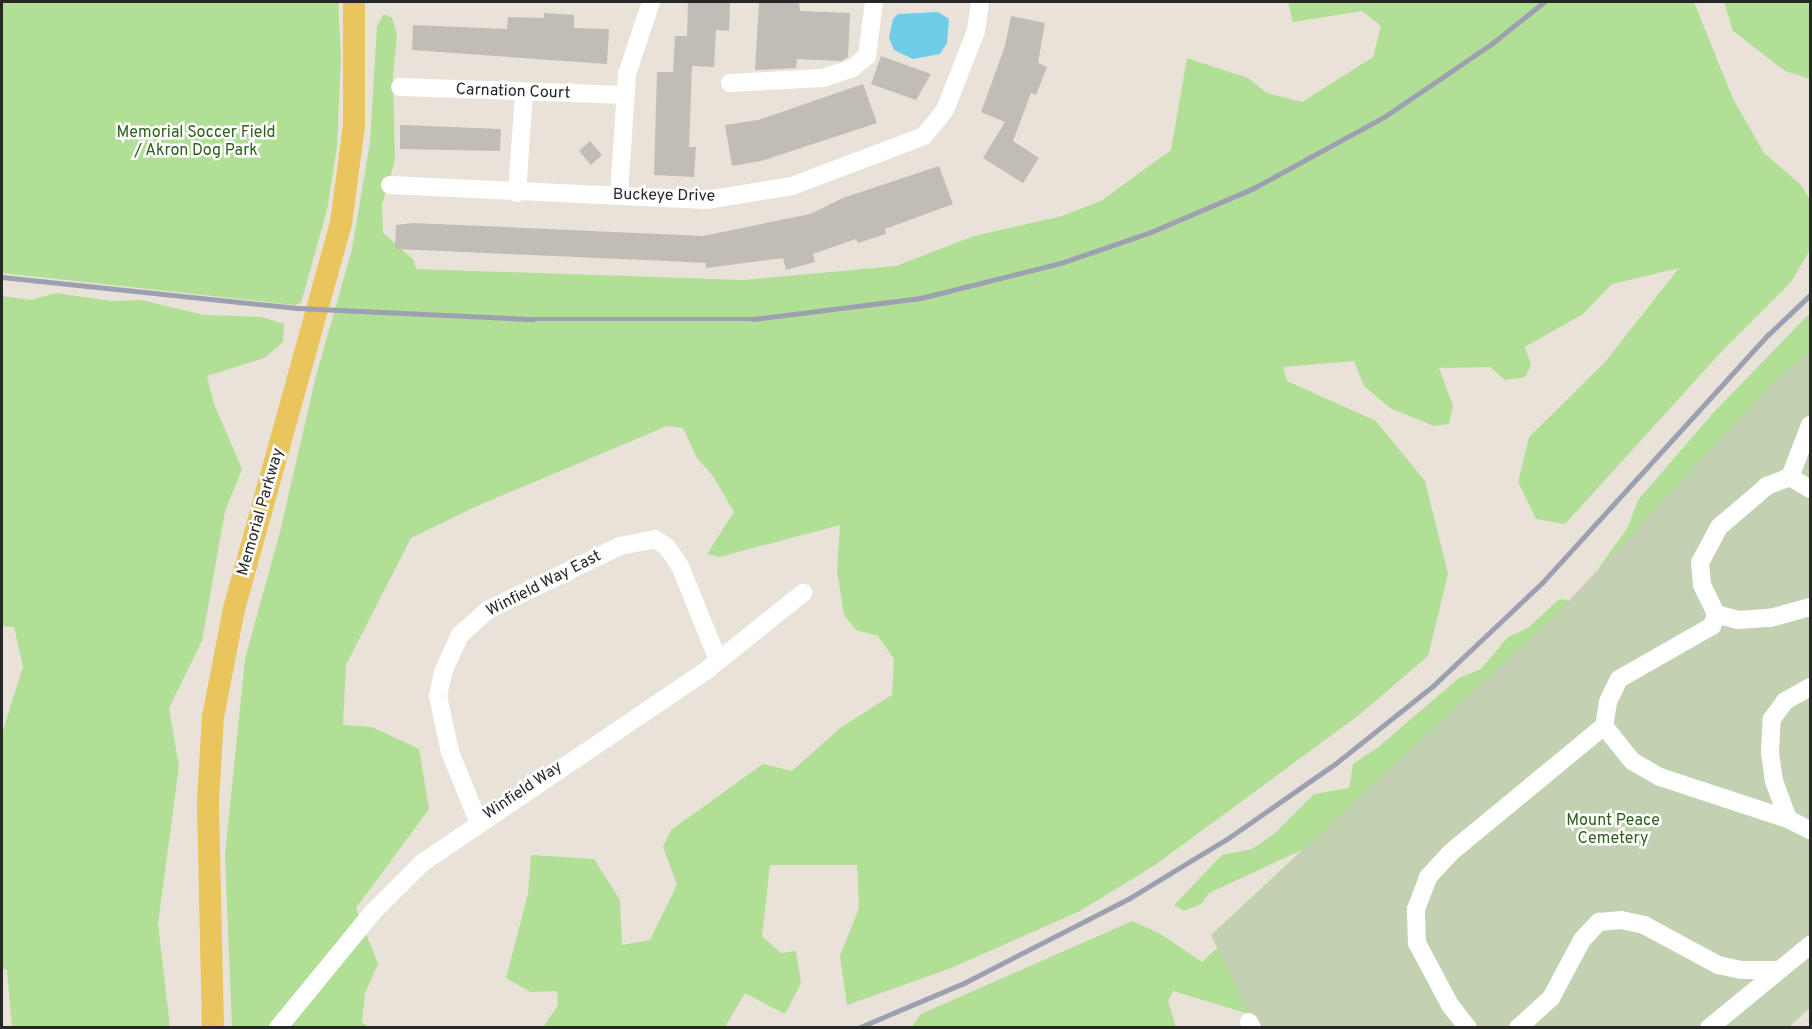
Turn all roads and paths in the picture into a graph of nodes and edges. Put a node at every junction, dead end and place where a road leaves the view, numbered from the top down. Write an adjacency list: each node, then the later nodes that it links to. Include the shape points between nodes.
1 (354, 2): 26 (main road, Memorial Parkway, via 354,125 341,224 234,609 213,717 208,800)
2 (651, 2): 8 (street, via 627,74)
3 (874, 2): 5 (street, via 867,56 851,69 824,78)
4 (980, 2): 11 (street, Buckeye Drive, via 976,31 942,116 924,136 785,188 706,200)
5 (730, 83)
6 (400, 87): 7 (street, Carnation Court)
7 (524, 93): 8 (street, Carnation Court); 10 (street)
8 (626, 95): 11 (street)
9 (390, 185): 10 (street, Buckeye Drive)
10 (517, 193): 11 (street, Buckeye Drive)
11 (619, 195)
12 (1810, 425): 13 (street)
13 (1790, 477): 14 (street); 17 (street, via 1767,486 1719,527 1700,562 1702,585)
14 (1810, 489)
15 (802, 593): 18 (street, Winfield Way)
16 (1810, 607): 17 (street, via 1770,618 1738,620)
17 (1716, 614): 20 (street, via 1712,626 1620,679 1608,702)
18 (718, 660): 22 (street, Winfield Way); 22 (street, Winfield Way East, via 680,566 667,547 655,539 620,546 488,610 460,635 445,666 438,696 450,752)
19 (1810, 687): 21 (street, via 1785,701 1772,719 1770,752 1774,781)
20 (1604, 726): 21 (street, via 1632,761 1660,777); 28 (street, via 1450,853 1428,877 1416,909 1418,943 1450,1005)
21 (1788, 819): 23 (street)
22 (478, 821): 27 (street, Winfield Way, via 422,863 383,900)
23 (1810, 830)
24 (1810, 945): 25 (street)
25 (1777, 970): 29 (street, via 1741,970 1718,964 1644,925 1621,920 1599,922 1582,940 1551,998); 30 (street)
26 (213, 1028)
27 (278, 1028)
28 (1468, 1028)
29 (1518, 1028)
30 (1709, 1028)

